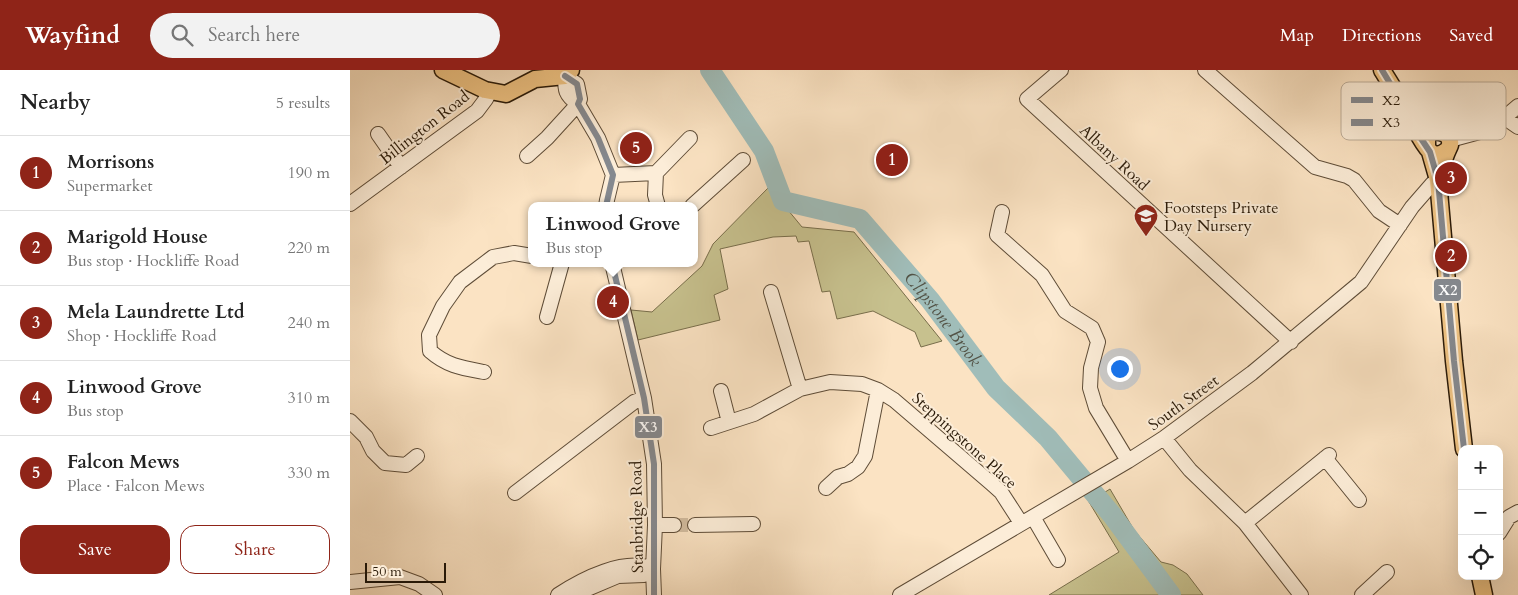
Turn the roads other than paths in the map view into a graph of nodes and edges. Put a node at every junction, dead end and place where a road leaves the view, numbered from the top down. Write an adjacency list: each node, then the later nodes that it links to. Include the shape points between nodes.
1 (443, 70): 7 (main road)
2 (1061, 70): 36 (street, Albany Road, via 1027,99)
3 (1205, 70): 30 (street, via 1315,167 1354,180 1379,211)
4 (1382, 70): 6 (main road)
5 (568, 73): 7 (main road, via 535,80 506,94); 8 (street, via 576,84)
6 (1389, 82)
7 (490, 91): 21 (street, Billington Road, via 477,111)
8 (578, 104): 19 (street); 23 (street, via 598,138)
9 (1518, 106): 10 (street)
10 (1506, 117)
11 (1506, 119): 12 (street)
12 (1518, 127)
13 (378, 134): 21 (street)
14 (690, 138): 22 (street)
15 (1430, 140): 18 (main road)
16 (1442, 140): 18 (main road)
17 (1459, 140): 18 (street)
18 (1438, 147): 24 (main road)
19 (527, 156)
20 (742, 160): 27 (street)
21 (401, 167): 28 (street, Billington Road)
22 (656, 173): 23 (street); 26 (street)
23 (613, 175): 25 (street)
24 (1438, 180): 30 (street, South Street); 46 (main road)
25 (607, 202)
26 (657, 202)
27 (696, 202)
28 (350, 204)
29 (1002, 212): 48 (street, via 998,235 1042,275 1065,311 1092,328 1098,342 1090,388 1096,408)
30 (1400, 225): 36 (street, South Street, via 1361,282)
31 (528, 255): 37 (street, via 514,253 493,258 460,282 443,306 429,335 430,351 440,360)
32 (561, 267): 35 (street)
33 (613, 267): 41 (street, Stanbridge Road)
34 (771, 292): 38 (street)
35 (547, 317)
36 (1291, 342): 45 (street, South Street)
37 (484, 372)
38 (800, 389): 39 (street, Steppingstone Place, via 830,382 862,384); 43 (street, Steppingstone Place, via 754,414)
39 (878, 390): 49 (street, via 865,456 858,467 838,477); 53 (street, Steppingstone Place, via 894,400 1001,492)
40 (721, 391): 43 (street)
41 (644, 398): 50 (street, via 634,402); 56 (street, Stanbridge Road, via 654,464)
42 (350, 421): 47 (street, via 385,463 406,464)
43 (729, 422): 44 (street, Steppingstone Place)
44 (711, 428)
45 (1164, 438): 48 (street, South Street); 54 (street, via 1190,470)
46 (1464, 445)
47 (417, 456)
48 (1128, 460): 53 (street, South Street)
49 (826, 488)
50 (515, 493)
51 (1359, 500): 54 (street, via 1327,456)
52 (1518, 512): 59 (street, via 1509,517)
53 (1027, 520): 60 (street, Steppingstone Place); 65 (street, South Street)
54 (1245, 523): 71 (street)
55 (752, 524): 58 (street)
56 (655, 525): 57 (street); 61 (street, Stanbridge Road)
57 (674, 525)
58 (695, 525)
59 (1503, 527)
60 (1058, 560)
61 (653, 569): 67 (street, via 644,565 612,568); 68 (street, via 644,575 618,576); 69 (street, Stanbridge Road)
62 (1387, 572): 72 (street)
63 (1481, 580): 73 (main road)
64 (350, 582): 66 (street, via 400,577)
65 (925, 589): 70 (street, South Street)
66 (435, 595)
67 (558, 595)
68 (573, 595)
69 (654, 595)
70 (900, 595)
71 (1302, 595)
72 (1362, 595)
73 (1484, 595)

